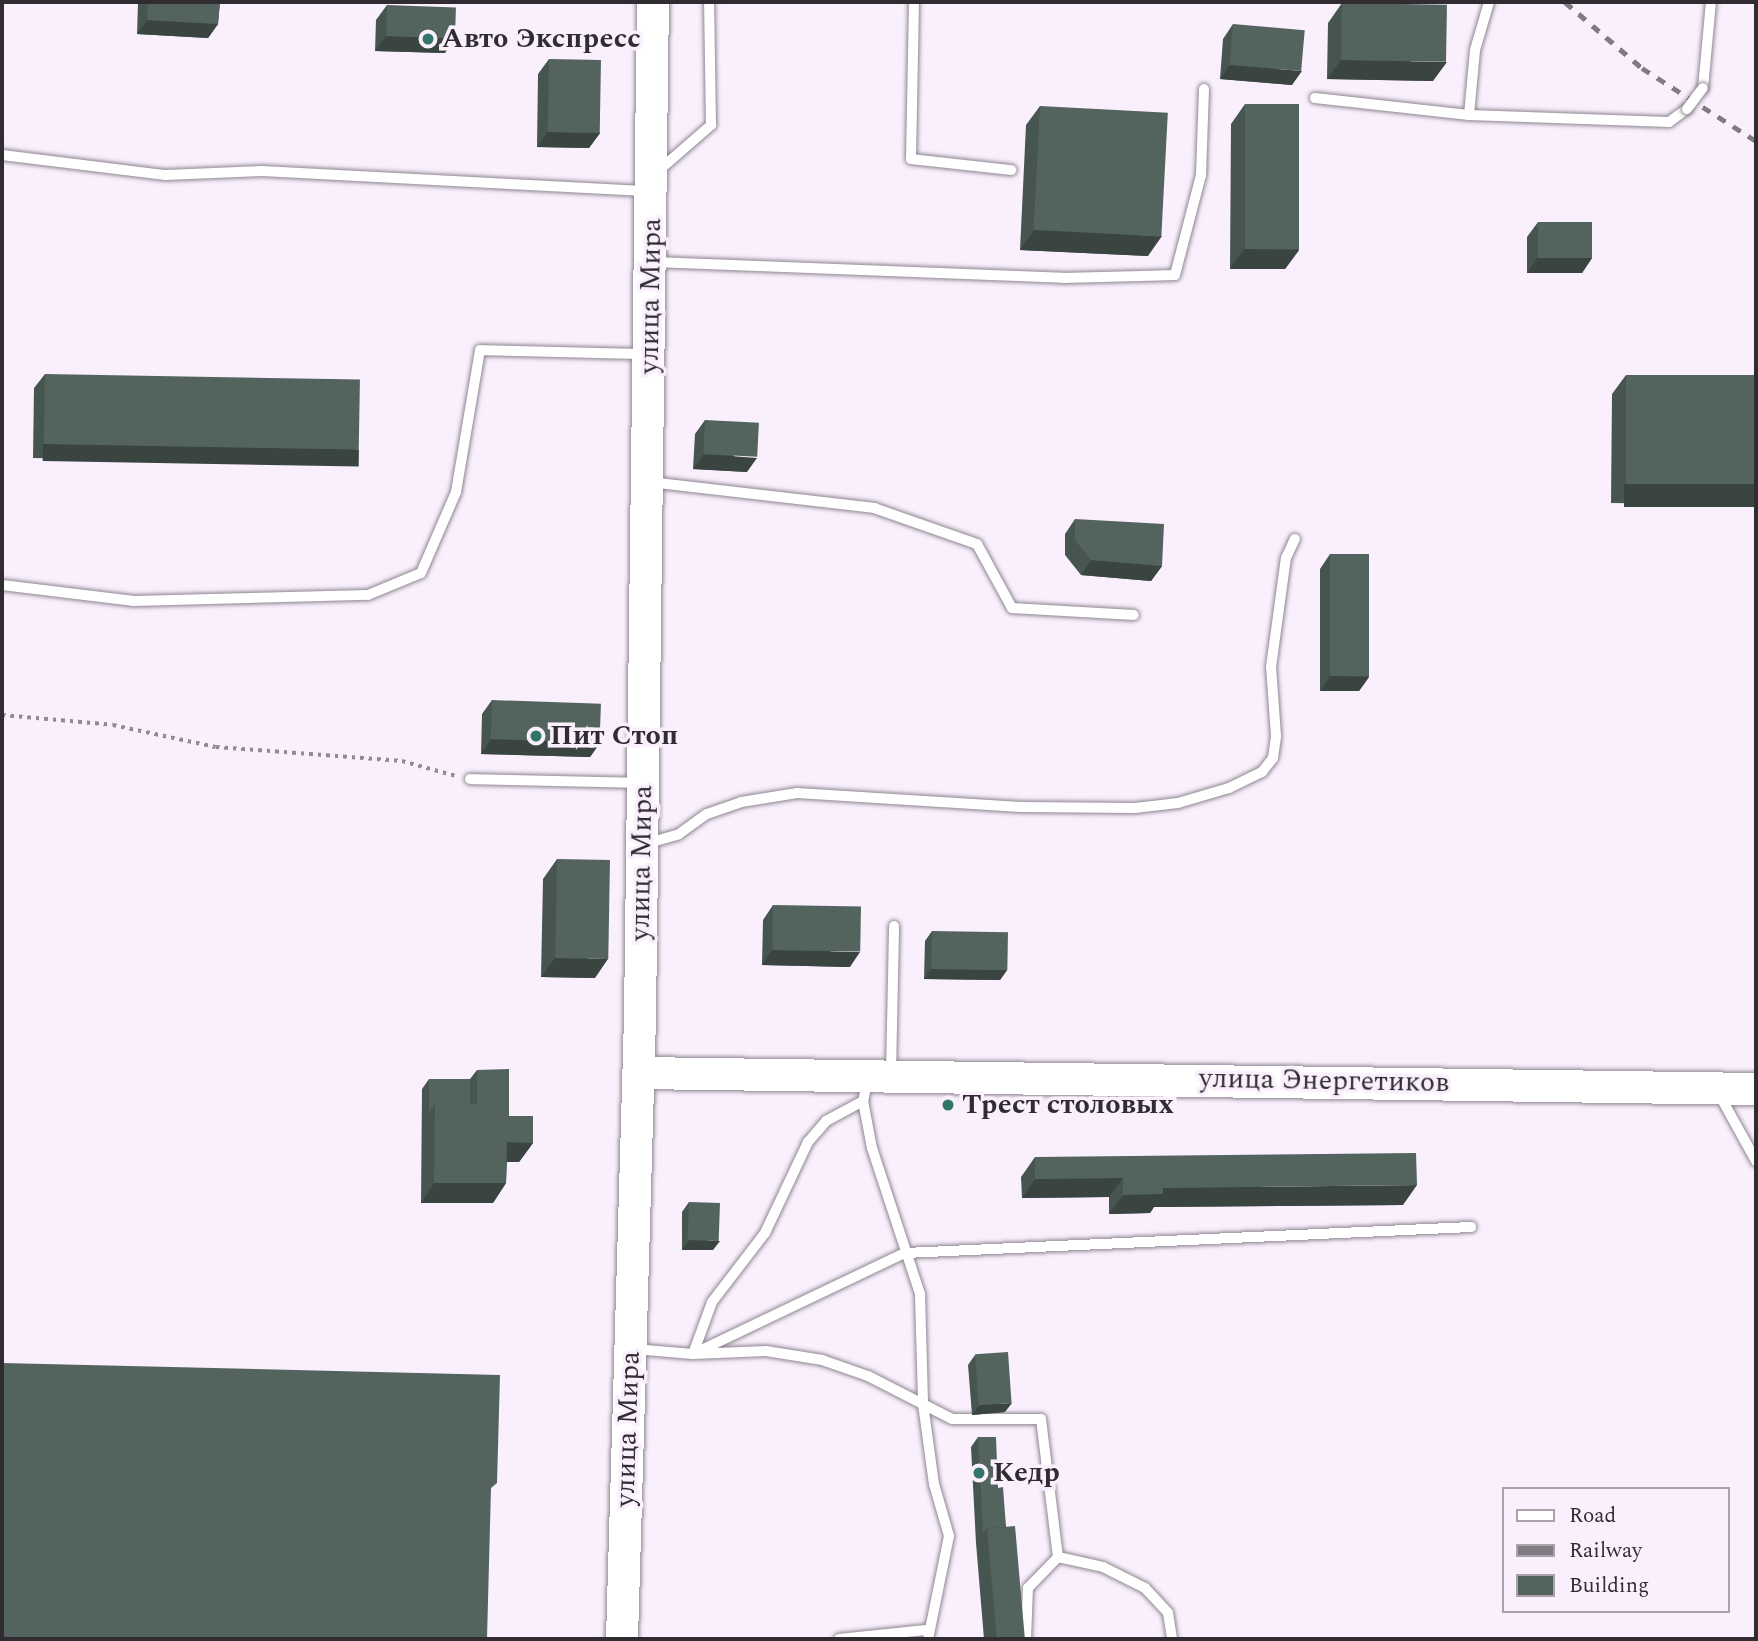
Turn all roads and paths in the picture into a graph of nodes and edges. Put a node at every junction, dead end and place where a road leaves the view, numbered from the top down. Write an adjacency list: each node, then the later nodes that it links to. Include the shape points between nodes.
1 (653, 2): 11 (main road, улица Мира)
2 (709, 2): 11 (lane, via 711,125)
3 (914, 2): 10 (lane, via 911,159)
4 (1489, 2): 8 (lane, via 1475,50)
5 (1711, 2): 8 (lane, bridge, via 1703,88 1669,122)
6 (1204, 89): 12 (lane, via 1201,175 1175,275 1063,278)
7 (1315, 98): 8 (lane)
8 (1469, 115)
9 (2, 155): 11 (lane, via 166,175 262,171)
10 (1011, 170)
11 (652, 184): 12 (main road, улица Мира)
12 (652, 262): 13 (main road, улица Мира)
13 (650, 354): 14 (main road, улица Мира); 16 (lane, via 480,350 456,492 421,573 368,595 134,601)
14 (647, 482): 17 (lane, via 874,508 977,544 1012,608); 20 (main road, улица Мира)
15 (1295, 539): 21 (lane, via 1286,558 1271,667 1273,758 1262,772 1229,788 1178,803 1135,808 1021,807 797,793 741,802 707,814 679,834)
16 (2, 585)
17 (1134, 615)
18 (2, 715): 19 (path, via 113,726 216,747 401,761)
19 (470, 779): 20 (lane)
20 (643, 783): 21 (main road, улица Мира)
21 (642, 845): 23 (main road, улица Мира)
22 (894, 926): 24 (lane)
23 (639, 1073): 24 (main road, улица Энергетиков); 30 (main road, улица Мира)
24 (874, 1084): 25 (main road, улица Энергетиков); 29 (lane, via 872,1148); 31 (lane, via 807,1142 765,1233 712,1302)
25 (1716, 1088): 26 (main road, улица Энергетиков); 27 (lane)
26 (1756, 1089)
27 (1756, 1161)
28 (1471, 1227): 29 (lane)
29 (905, 1253): 31 (lane); 32 (lane, via 920,1294)
30 (631, 1349): 31 (lane); 35 (main road, улица Мира)
31 (694, 1354): 32 (lane, via 766,1351 822,1360)
32 (923, 1404): 33 (lane, via 952,1419 1041,1419); 34 (lane, via 934,1484 948,1536)
33 (1058, 1557): 37 (lane, via 1028,1588); 38 (lane, via 1103,1567 1145,1588 1168,1612)
34 (927, 1635): 36 (lane)
35 (622, 1639)
36 (839, 1639)
37 (1026, 1639)
38 (1172, 1639)

